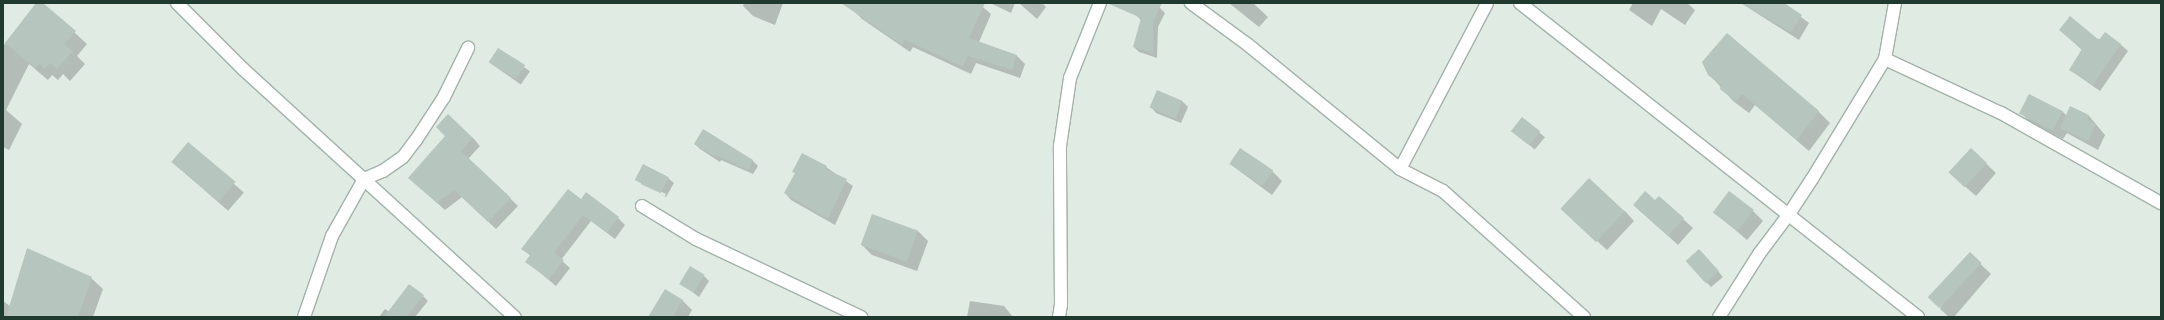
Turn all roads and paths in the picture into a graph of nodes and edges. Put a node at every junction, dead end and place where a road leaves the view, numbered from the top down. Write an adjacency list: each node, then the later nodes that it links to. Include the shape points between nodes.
1 (177, 3): 10 (street, via 243,69)
2 (1100, 3): 17 (street, via 1070,78 1060,146)
3 (1191, 3): 9 (street, via 1247,44)
4 (1486, 3): 9 (street)
5 (1520, 3): 13 (street)
6 (1894, 3): 8 (street)
7 (468, 48): 10 (street, via 444,97 403,157 383,171)
8 (1885, 59): 11 (street, via 2001,113); 13 (street)
9 (1400, 169): 18 (street, via 1443,191)
10 (364, 179): 14 (street, via 332,236); 15 (street)
11 (2161, 203)
12 (642, 206): 16 (street, via 696,240)
13 (1789, 214): 19 (street, via 1758,254); 20 (street, via 1839,257)
14 (304, 317)
15 (515, 317)
16 (861, 317)
17 (1059, 317)
18 (1584, 317)
19 (1719, 317)
20 (1918, 317)

